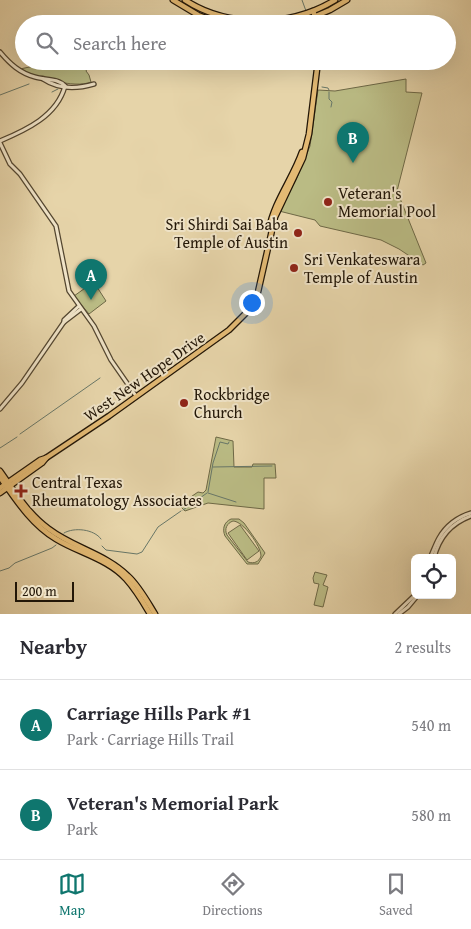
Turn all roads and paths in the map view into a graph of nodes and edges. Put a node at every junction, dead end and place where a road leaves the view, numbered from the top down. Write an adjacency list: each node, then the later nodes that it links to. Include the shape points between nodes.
1 (173, 0): 6 (main road)
2 (185, 0): 7 (main road)
3 (335, 0): 5 (main road)
4 (347, 0): 10 (main road)
5 (312, 11): 8 (main road); 9 (main road)
6 (198, 15)
7 (222, 15)
8 (298, 15)
9 (313, 15)
10 (324, 15)
11 (0, 52): 12 (street)
12 (15, 68)
13 (19, 70): 16 (street, via 62,82)
14 (316, 70): 19 (main road, West New Hope Drive, via 303,150 270,223 250,307 230,330)
15 (94, 84): 16 (street, via 79,88)
16 (65, 86): 17 (street, via 58,103 36,123)
17 (0, 142): 18 (street, via 10,164 56,226 68,286)
18 (80, 307): 19 (street); 20 (street, via 64,322 22,383)
19 (136, 397): 23 (main road, West New Hope Drive)
20 (0, 407)
21 (0, 471): 23 (main road)
22 (0, 477): 23 (main road)
23 (8, 485): 24 (main road, West New Hope Drive); 25 (main road, West New Hope Drive); 30 (main road, via 37,524 56,539 107,564 126,579); 31 (main road, via 49,530 110,562 128,576)
24 (0, 488)
25 (0, 493)
26 (471, 514): 27 (street, via 447,527)
27 (433, 554)
28 (412, 599): 32 (street)
29 (413, 599): 33 (street)
30 (150, 614)
31 (154, 614)
32 (395, 614)
33 (399, 614)

